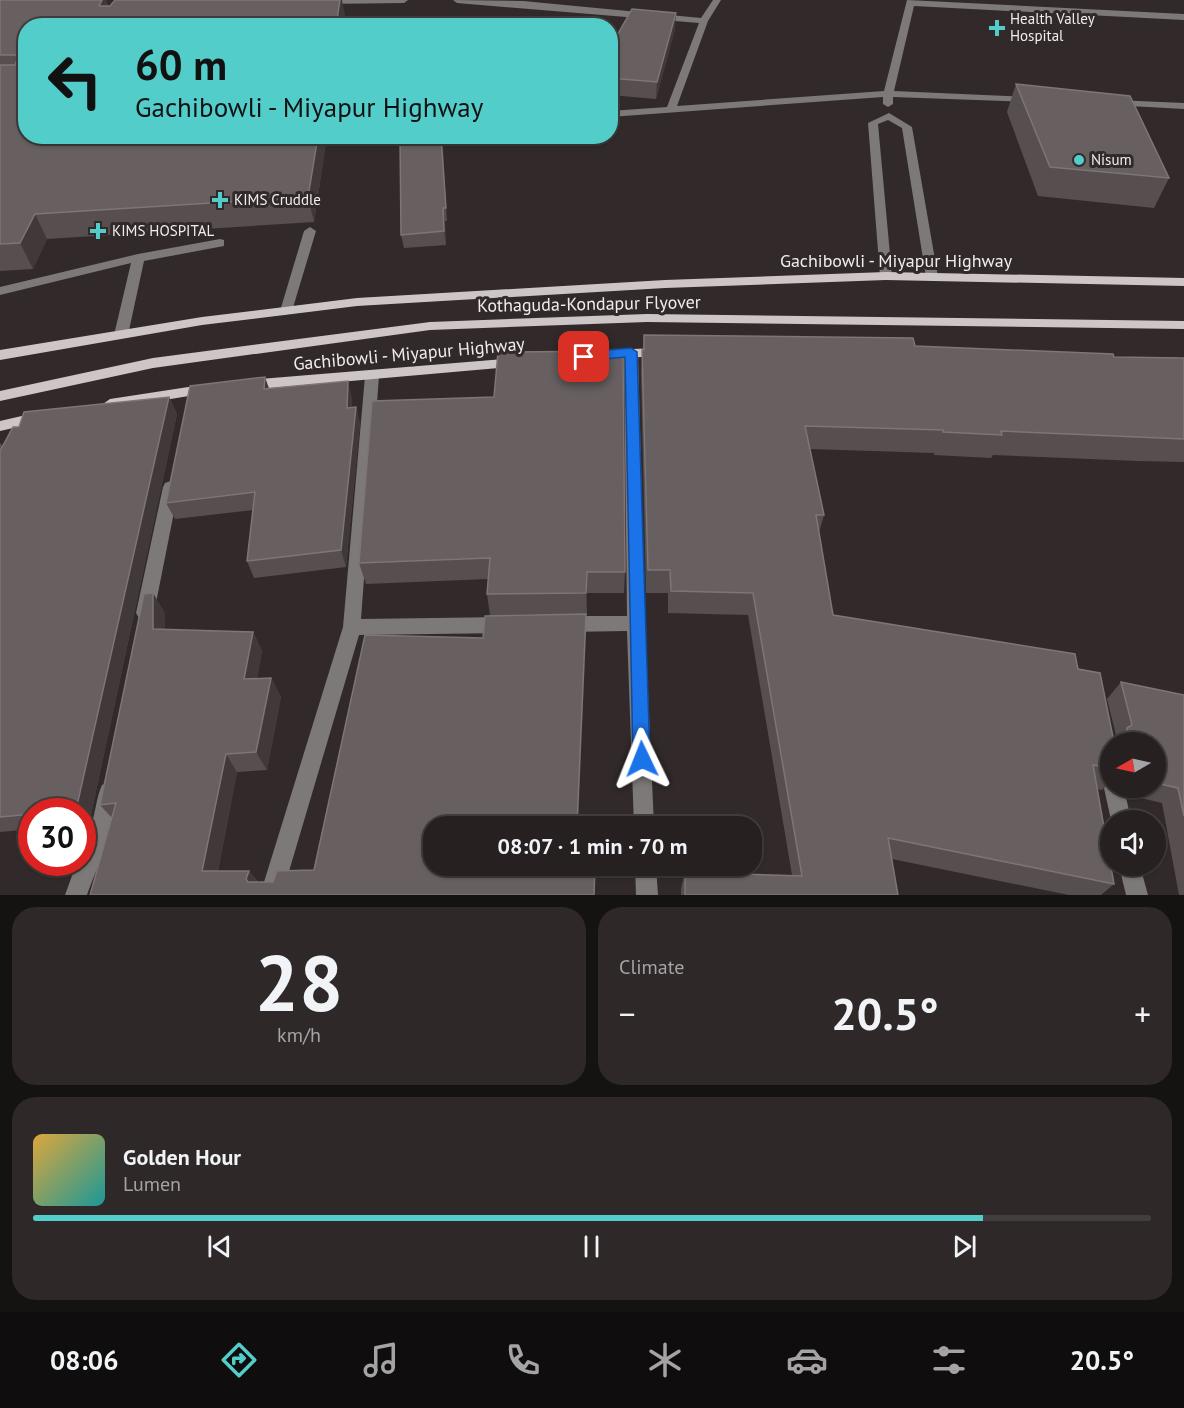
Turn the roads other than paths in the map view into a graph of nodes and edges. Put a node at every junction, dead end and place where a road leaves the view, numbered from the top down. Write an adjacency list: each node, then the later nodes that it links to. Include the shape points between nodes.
1 (404, 0): 4 (street)
2 (457, 0): 7 (street)
3 (717, 0): 7 (street)
4 (314, 1)
5 (911, 2): 6 (street); 8 (street)
6 (1184, 17)
7 (704, 21): 12 (street)
8 (888, 94): 9 (street); 12 (street); 14 (street)
9 (1042, 100)
10 (1101, 102): 11 (street)
11 (1184, 106)
12 (671, 110): 13 (street)
13 (618, 113)
14 (889, 116): 18 (street, via 873,123); 19 (street, via 907,127)
15 (310, 231): 22 (street)
16 (220, 243): 17 (street)
17 (138, 258): 21 (street); 24 (street)
18 (886, 276): 19 (main road, Gachibowli - Miyapur Highway); 22 (main road, Gachibowli - Miyapur Highway, via 654,284 357,302)
19 (932, 277): 20 (main road, Gachibowli - Miyapur Highway)
20 (1184, 282)
21 (0, 291)
22 (286, 311): 24 (main road, Gachibowli - Miyapur Highway)
23 (1184, 325): 32 (main road, Kothaguda-Kondapur Flyover, via 647,318 430,326 153,363)
24 (121, 335): 27 (main road, Gachibowli - Miyapur Highway)
25 (631, 352): 26 (main road); 28 (main road); 40 (street)
26 (677, 352)
27 (0, 356)
28 (584, 357)
29 (525, 362): 30 (main road, Gachibowli - Miyapur Highway)
30 (372, 376): 31 (main road, Gachibowli - Miyapur Highway); 43 (street)
31 (191, 390): 33 (main road, Gachibowli - Miyapur Highway); 34 (street)
32 (0, 396)
33 (98, 406)
34 (186, 413)
35 (51, 415): 36 (main road)
36 (28, 419): 37 (main road); 38 (street)
37 (0, 426)
38 (18, 437)
39 (174, 471): 44 (street)
40 (636, 623): 41 (street); 46 (street)
41 (554, 624)
42 (518, 625): 43 (street)
43 (352, 627): 50 (street)
44 (141, 635)
45 (112, 774): 49 (street, via 103,821)
46 (644, 816)
47 (646, 876): 51 (street)
48 (1133, 876): 52 (street)
49 (76, 895)
50 (272, 895)
51 (647, 895)
52 (1137, 895)

